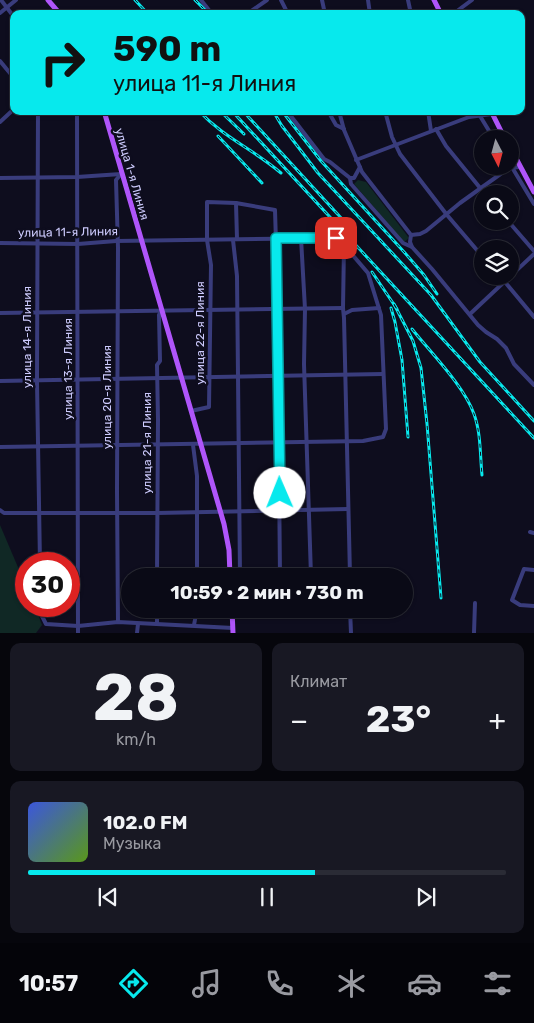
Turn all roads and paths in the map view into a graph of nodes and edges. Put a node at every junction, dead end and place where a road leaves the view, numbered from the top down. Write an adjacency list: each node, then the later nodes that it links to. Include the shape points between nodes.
1 (1, 0): 7 (street)
2 (16, 0): 7 (street)
3 (48, 0): 8 (main road)
4 (201, 0): 9 (street)
5 (267, 0): 10 (street)
6 (472, 0): 11 (street)
7 (7, 7): 12 (street); 13 (street)
8 (57, 10)
9 (209, 10)
10 (253, 10)
11 (458, 10)
12 (10, 11)
13 (0, 12)
14 (0, 61): 15 (street)
15 (10, 73)
16 (10, 113): 28 (street)
17 (38, 115): 41 (street, улица 14-я Линия)
18 (77, 115): 42 (street, улица 13-я Линия)
19 (105, 115): 38 (main road, улица 1-я Линия)
20 (290, 115): 44 (street, via 324,159)
21 (330, 115): 30 (street, via 336,125)
22 (340, 115): 30 (street)
23 (386, 115): 34 (street)
24 (429, 115): 33 (street)
25 (485, 115): 27 (street)
26 (493, 115): 32 (main road)
27 (481, 116): 29 (street, via 469,116); 31 (street)
28 (0, 122)
29 (436, 129): 33 (street); 46 (street)
30 (344, 130): 35 (street)
31 (489, 130)
32 (500, 130)
33 (431, 131): 34 (street)
34 (395, 144): 35 (street); 52 (street)
35 (356, 160): 36 (street)
36 (360, 167): 44 (street); 45 (street)
37 (520, 167): 48 (main road)
38 (121, 174): 42 (street); 59 (street, улица 20-я Линия, via 116,180); 60 (main road, улица 1-я Линия)
39 (499, 175): 47 (street)
40 (516, 175): 51 (street)
41 (38, 176): 42 (street); 43 (street); 62 (street, улица 14-я Линия)
42 (77, 177): 63 (street, улица 13-я Линия)
43 (0, 178)
44 (352, 178): 45 (street); 65 (street, via 351,184 403,243)
45 (368, 179): 54 (street)
46 (477, 185)
47 (486, 185)
48 (534, 192)
49 (474, 194): 52 (street)
50 (236, 203): 55 (street, via 275,210); 57 (street, улица 22-я Линия, via 207,202); 58 (street)
51 (534, 204)
52 (447, 215): 54 (street, via 426,231); 66 (street)
53 (515, 230): 67 (street)
54 (411, 235): 65 (street)
55 (276, 238): 56 (street, улица 11-я Линия); 58 (street, улица 11-я Линия); 73 (street)
56 (301, 238): 64 (street, улица 11-я Линия, via 336,238); 74 (street)
57 (207, 240): 58 (street, улица 11-я Линия); 60 (street, улица 11-я Линия); 77 (street, улица 22-я Линия)
58 (235, 240): 75 (street)
59 (116, 241): 60 (street, улица 11-я Линия); 63 (street, улица 11-я Линия); 78 (street, улица 20-я Линия)
60 (141, 241): 76 (main road, улица 21-я Линия)
61 (0, 243): 62 (street, улица 11-я Линия)
62 (38, 244): 63 (street, улица 11-я Линия); 80 (street, улица 14-я Линия)
63 (78, 244): 81 (street, улица 13-я Линия)
64 (344, 245): 71 (street); 72 (street, via 368,273)
65 (412, 247): 83 (street)
66 (474, 247)
67 (534, 253): 68 (street)
68 (519, 268)
69 (502, 285): 83 (street)
70 (507, 285): 84 (street)
71 (342, 308): 74 (street); 82 (street)
72 (379, 308): 82 (street, via 352,310); 85 (street, via 382,315)
73 (277, 309): 74 (street); 75 (street); 86 (street)
74 (305, 309): 87 (street)
75 (237, 310): 77 (street); 89 (street)
76 (161, 311): 77 (street); 78 (street); 91 (street, улица 21-я Линия); 92 (main road, улица 21-я Линия)
77 (210, 311): 90 (street, улица 22-я Линия)
78 (117, 312): 81 (street); 94 (street, улица 20-я Линия)
79 (0, 313): 80 (street)
80 (38, 313): 81 (street); 96 (street, улица 14-я Линия)
81 (78, 313): 93 (street, улица 13-я Линия)
82 (344, 314): 88 (street)
83 (470, 314): 97 (street, via 506,348 514,364)
84 (534, 317)
85 (383, 374): 88 (street); 99 (street, via 385,435)
86 (279, 376): 87 (street); 89 (street); 103 (street)
87 (304, 376): 88 (street); 100 (street)
88 (344, 376): 99 (street)
89 (237, 377): 90 (street); 102 (street)
90 (210, 378): 92 (street); 98 (street, улица 22-я Линия, via 209,407)
91 (157, 379): 92 (street); 94 (street); 104 (street, улица 21-я Линия)
92 (181, 379): 98 (main road, улица 22-я Линия)
93 (77, 380): 94 (street); 96 (street); 108 (street, улица 13-я Линия)
94 (117, 380): 106 (street, улица 20-я Линия)
95 (0, 381): 96 (street)
96 (37, 382): 109 (street, улица 14-я Линия)
97 (534, 385)
98 (191, 411): 101 (main road, улица 22-я Линия)
99 (347, 442): 100 (street); 110 (street)
100 (306, 443): 103 (street); 113 (street)
101 (201, 444): 102 (street); 105 (street); 116 (main road, улица 22-я Линия)
102 (238, 444): 103 (street); 114 (street)
103 (280, 444): 112 (street)
104 (157, 445): 105 (street); 106 (street); 119 (street, улица 21-я Линия)
105 (193, 445): 115 (street)
106 (117, 446): 108 (street); 118 (street, улица 20-я Линия)
107 (0, 447): 109 (street)
108 (77, 447): 109 (street); 117 (street, улица 13-я Линия)
109 (38, 448): 120 (street, улица 14-я Линия)
110 (348, 509): 113 (street); 128 (street)
111 (0, 510): 120 (street, via 4,513)
112 (280, 510): 113 (street); 114 (street); 126 (street)
113 (309, 510): 127 (street)
114 (238, 511): 116 (street); 125 (street)
115 (198, 512): 116 (street); 119 (street); 123 (street)
116 (221, 512): 124 (main road, улица 22-я Линия)
117 (77, 513): 118 (street); 120 (street); 141 (street, улица 13-я Линия)
118 (117, 513): 119 (street); 137 (street, улица 20-я Линия)
119 (158, 513): 122 (street, улица 21-я Линия)
120 (40, 514): 121 (street, улица 14-я Линия)
121 (40, 552)
122 (157, 568)
123 (197, 568)
124 (230, 568)
125 (240, 568)
126 (280, 568)
127 (311, 568)
128 (350, 568)
129 (534, 570): 131 (street, via 524,569 512,600 520,605)
130 (475, 603): 146 (street)
131 (534, 606)
132 (44, 617): 141 (street, via 46,624)
133 (157, 618): 139 (street)
134 (195, 618): 140 (street)
135 (232, 618): 142 (main road)
136 (350, 618): 145 (street)
137 (118, 622): 138 (street); 141 (street)
138 (138, 624): 139 (street); 144 (street)
139 (157, 624): 140 (street)
140 (194, 625): 142 (street)
141 (78, 626): 143 (street, улица 13-я Линия)
142 (233, 631)
143 (78, 633)
144 (137, 633)
145 (350, 633)
146 (474, 633)

